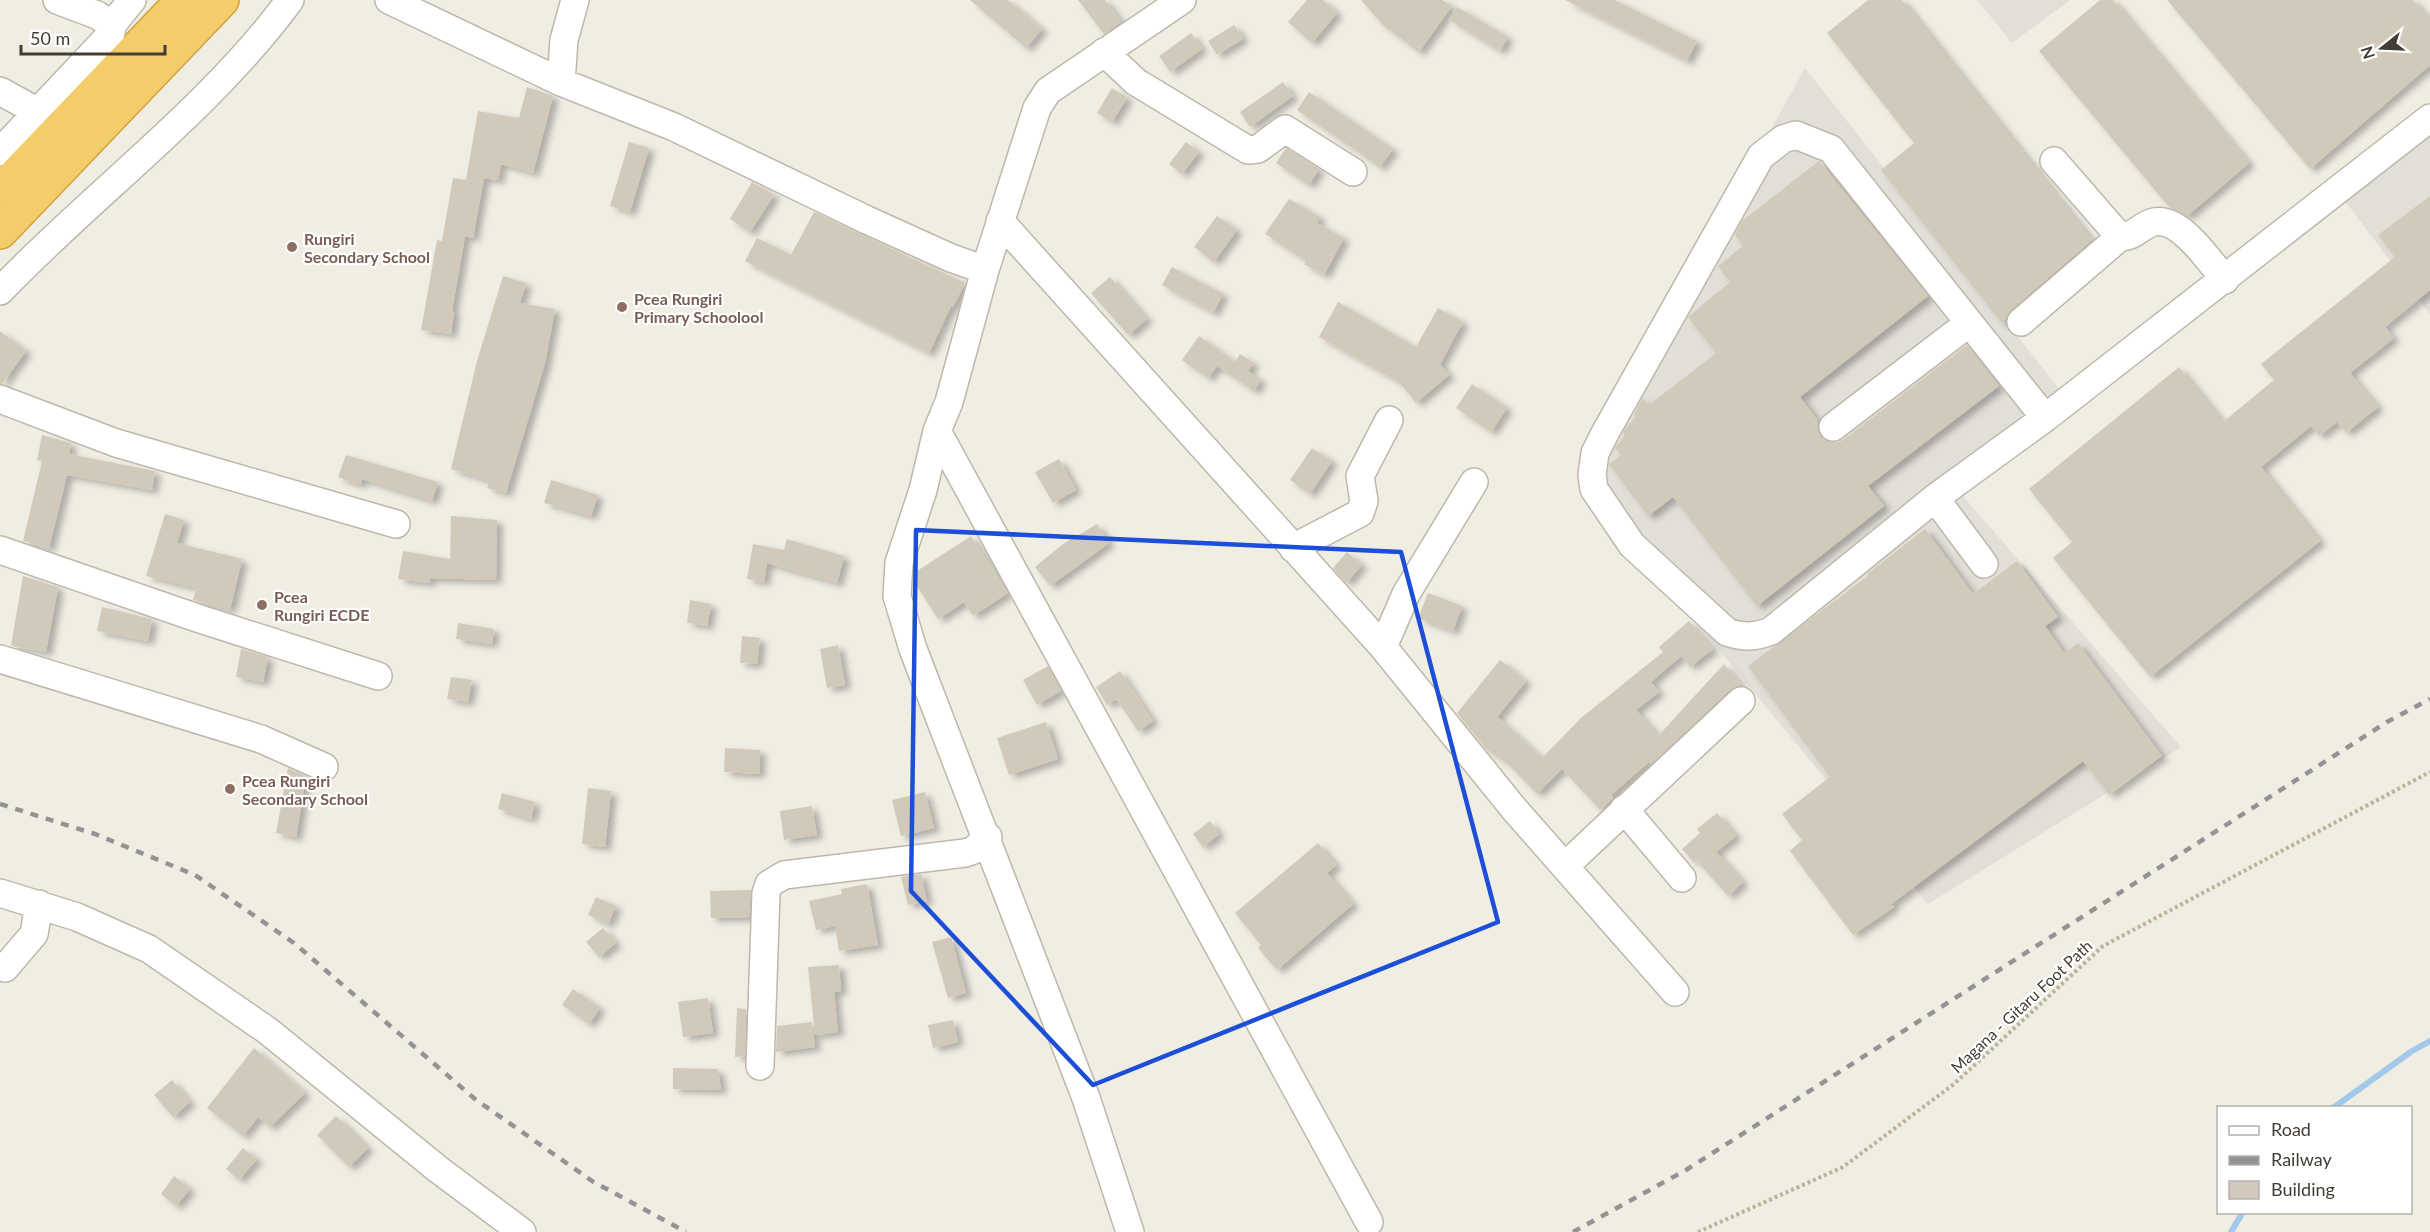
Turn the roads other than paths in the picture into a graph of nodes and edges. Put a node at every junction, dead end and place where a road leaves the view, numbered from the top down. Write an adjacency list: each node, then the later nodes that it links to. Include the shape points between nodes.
1 (57, 0): 9 (street, via 98,15)
2 (132, 0): 9 (street)
3 (183, 0): 18 (highway)
4 (222, 0): 20 (highway)
5 (286, 0): 24 (street, via 275,21 184,117)
6 (389, 0): 11 (street)
7 (575, 0): 11 (street, via 564,40)
8 (1182, 0): 10 (street)
9 (112, 25): 13 (street, via 111,34)
10 (1104, 52): 17 (street, via 1136,82 1248,150 1258,149 1285,129); 19 (street, via 1048,91 1037,108)
11 (561, 82): 22 (street, via 674,127 867,220)
12 (0, 91): 13 (street)
13 (38, 112): 15 (street)
14 (2430, 118): 23 (street)
15 (0, 152)
16 (2054, 161): 21 (street)
17 (1353, 172)
18 (0, 191)
19 (1000, 221): 22 (street); 35 (street)
20 (0, 232)
21 (2120, 237): 23 (street, via 2128,237 2151,222 2163,220 2174,224); 26 (street)
22 (985, 270): 31 (street, via 949,402)
23 (2225, 280): 28 (street)
24 (0, 291)
25 (1969, 322): 28 (street); 30 (street); 33 (street, via 1831,149 1796,135 1761,156 1594,453 1594,489 1632,545 1727,632 1755,638 1771,631)
26 (2021, 322)
27 (0, 399): 34 (street, via 116,443)
28 (2045, 418): 33 (street)
29 (1389, 420): 35 (street, via 1360,476 1364,501 1360,513)
30 (1833, 427)
31 (937, 431): 44 (street, via 899,563 897,596 913,649); 52 (street)
32 (1474, 482): 38 (street, via 1406,594)
33 (1935, 498): 37 (street)
34 (396, 524)
35 (1293, 548): 38 (street)
36 (0, 550): 40 (street)
37 (1984, 564)
38 (1383, 647): 45 (street)
39 (0, 658): 42 (street, via 261,739)
40 (378, 676)
41 (1741, 702): 43 (street)
42 (324, 767)
43 (1624, 809): 45 (street); 46 (street)
44 (988, 837): 51 (street, via 965,853 784,875 769,884); 54 (street, via 1086,1098)
45 (1565, 866): 50 (street)
46 (1682, 878)
47 (0, 892): 48 (street)
48 (39, 904): 49 (street, via 34,934); 53 (street, via 149,949 268,1031)
49 (5, 968)
50 (1675, 992)
51 (760, 1066)
52 (1369, 1222)
53 (522, 1232)
54 (1130, 1232)

